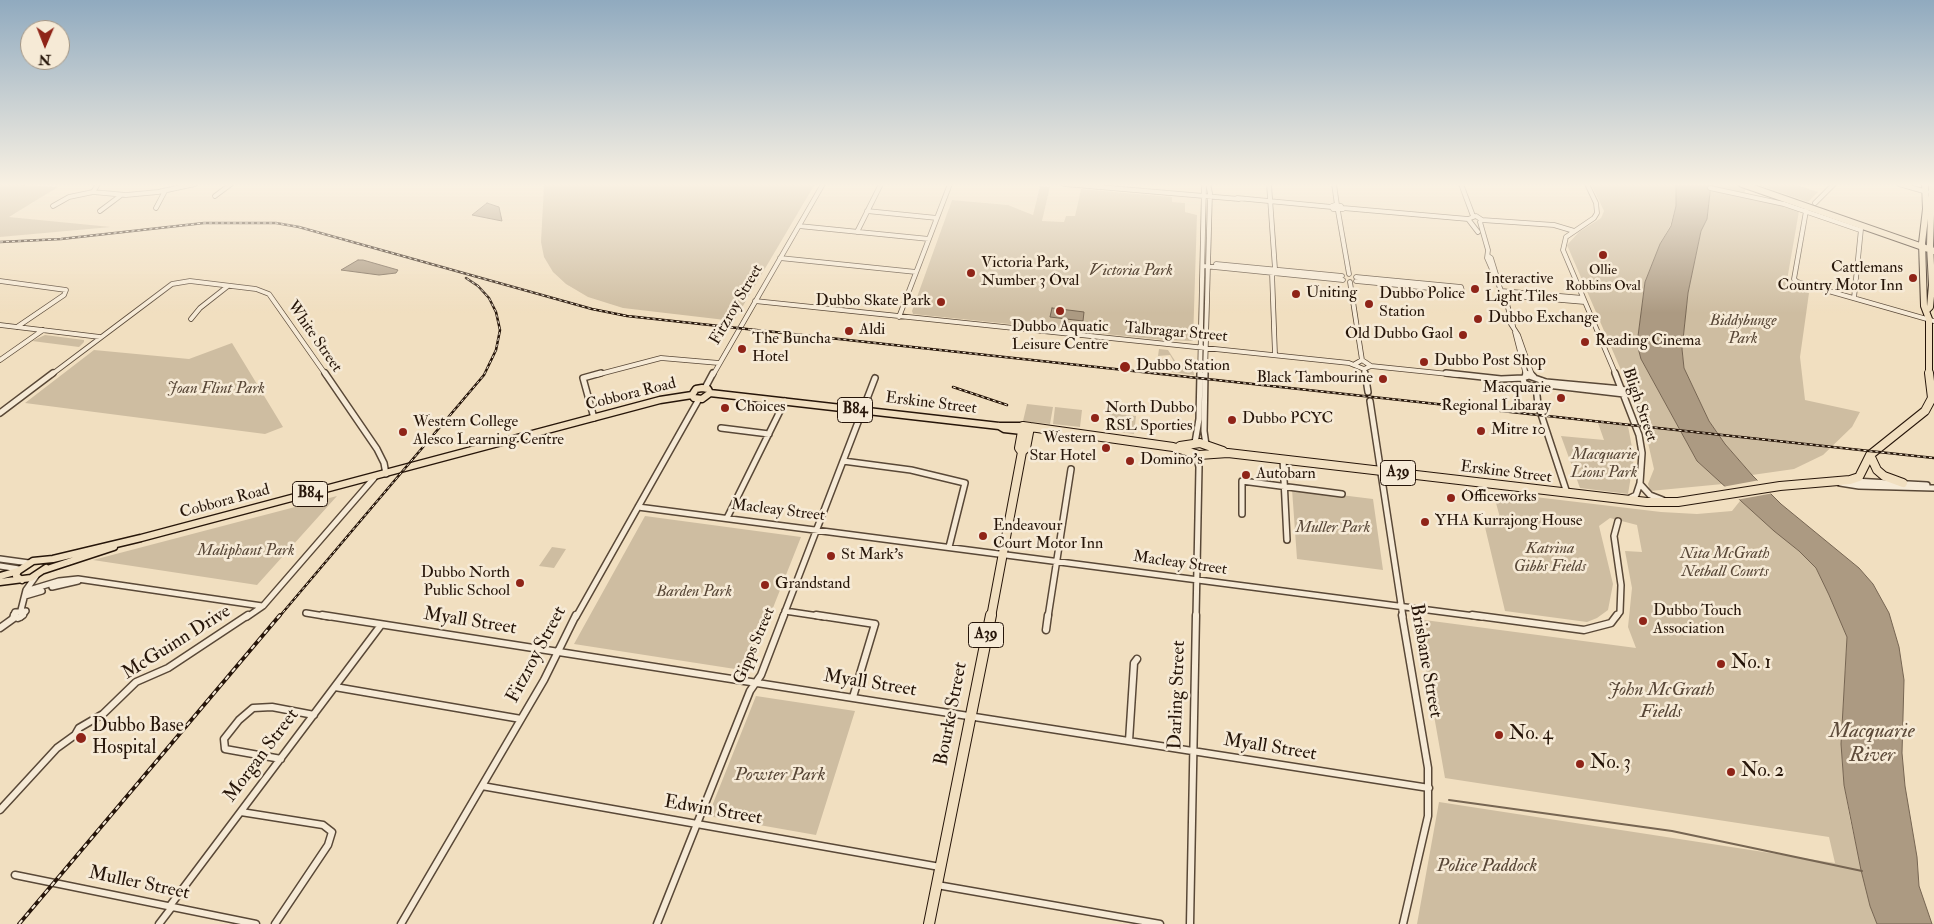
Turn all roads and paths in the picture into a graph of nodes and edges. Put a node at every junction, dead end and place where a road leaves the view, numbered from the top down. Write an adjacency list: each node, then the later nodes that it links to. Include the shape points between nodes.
1 (798, 227): 27 (street, Fitzroy Street)
2 (810, 227): 20 (street)
3 (859, 227): 20 (street)
4 (934, 227): 24 (street)
5 (1204, 227): 28 (street, Darling Street)
6 (1207, 227): 28 (street, Darling Street)
7 (1271, 227): 29 (street)
8 (1341, 227): 31 (street)
9 (1474, 227): 26 (street)
10 (1480, 227): 26 (street)
11 (1551, 227): 21 (street)
12 (1580, 227): 21 (street)
13 (1803, 227): 40 (street, via 1794,278 1797,282)
14 (1855, 227): 19 (street)
15 (1857, 227): 19 (highway)
16 (1866, 227): 22 (highway)
17 (1924, 227): 23 (highway)
18 (1932, 227): 25 (highway)
19 (1861, 229): 25 (highway); 40 (street)
20 (856, 232): 24 (street)
21 (1572, 232): 41 (street, Bligh Street, via 1564,241 1564,254)
22 (1883, 233): 23 (highway); 25 (highway)
23 (1922, 238): 25 (highway)
24 (929, 239): 30 (street)
25 (1929, 251): 36 (highway); 38 (highway)
26 (1488, 254): 39 (street)
27 (780, 258): 30 (street); 42 (street, Fitzroy Street)
28 (1205, 264): 29 (street); 52 (street, Darling Street)
29 (1273, 271): 32 (street); 53 (street)
30 (916, 272): 44 (street)
31 (1348, 274): 32 (street); 33 (street)
32 (1343, 278): 35 (street)
33 (1356, 279): 33 (street, via 1461,287 1463,289); 35 (street)
34 (0, 281): 48 (street, via 66,290 60,298)
35 (1350, 282): 55 (street)
36 (1933, 285): 38 (street); 43 (highway)
37 (228, 286): 45 (street); 51 (street, White Street, via 176,282); 87 (street, White Street, via 262,290 268,294 378,448)
38 (1924, 286): 43 (highway)
39 (1502, 293): 41 (street); 50 (street)
40 (1854, 298): 46 (street)
41 (1584, 300): 66 (street, Bligh Street)
42 (755, 301): 44 (street, Talbragar Street); 57 (street, Fitzroy Street)
43 (1927, 310): 46 (highway)
44 (899, 317): 52 (street, Talbragar Street)
45 (191, 319)
46 (1932, 320): 56 (highway)
47 (0, 324): 48 (street)
48 (18, 327): 49 (street)
49 (43, 330): 51 (street); 54 (street)
50 (1515, 332): 62 (street, via 1526,372); 63 (street)
51 (101, 337): 74 (street)
52 (1203, 347): 53 (street, Talbragar Street); 79 (street, Darling Street); 80 (street, Darling Street)
53 (1275, 355): 58 (street, Talbragar Street)
54 (0, 360)
55 (1362, 360): 58 (street); 59 (street, via 1370,362)
56 (1932, 362): 81 (highway, via 1930,404)
57 (720, 363): 64 (street, Fitzroy Street); 75 (street, via 661,358 583,378)
58 (1355, 364): 60 (street)
59 (1371, 366): 60 (street); 62 (street)
60 (1364, 369): 65 (street)
61 (875, 378): 73 (street, Gipps Street)
62 (1525, 381): 63 (street); 63 (street); 68 (street)
63 (1536, 382): 66 (street); 68 (street)
64 (705, 388): 67 (main road); 69 (main road, B84, via 696,390)
65 (1368, 392)
66 (1623, 392): 91 (street, Bligh Street, via 1641,444)
67 (710, 393): 70 (main road); 71 (main road, Erskine Street / B84)
68 (1535, 394): 97 (street)
69 (692, 395): 70 (main road); 75 (main road, Cobbora Road / B84)
70 (699, 399): 101 (street, Fitzroy Street)
71 (785, 401): 73 (main road, Erskine Street / B84); 78 (street)
72 (1370, 401): 86 (street, Brisbane Street)
73 (863, 410): 77 (main road, Erskine Street / B84, via 1004,429); 83 (street, Gipps Street)
74 (0, 413)
75 (594, 418): 87 (main road, Cobbora Road / B84)
76 (722, 428): 78 (street)
77 (1026, 429): 79 (highway, Erskine Street / A39); 109 (highway, Bourke Street / A39, via 1026,448 1022,452)
78 (769, 434): 103 (street)
79 (1194, 449): 80 (highway, A39); 80 (highway, A39); 84 (street, Darling Street)
80 (1206, 450): 82 (highway, Erskine Street / A39); 84 (street, Darling Street)
81 (1870, 455): 89 (highway, via 1859,476); 92 (highway, via 1884,476)
82 (1283, 459): 86 (highway, Erskine Street / A39); 93 (street)
83 (843, 461): 105 (street, Gipps Street); 108 (street, via 911,470 965,483)
84 (1198, 467): 120 (street, Darling Street)
85 (1071, 469): 112 (street)
86 (1380, 471): 97 (highway, Erskine Street / A39); 124 (street, Brisbane Street)
87 (386, 474): 88 (main road, Cobbora Road / B84)
88 (374, 478): 106 (main road, Cobbora Road / B84); 123 (street, McGuinn Drive)
89 (1850, 480): 90 (highway, A39); 92 (street)
90 (1839, 482): 94 (street, via 1847,485); 100 (highway, Erskine Street / A39, via 1780,486)
91 (1640, 483): 95 (street, Bligh Street); 100 (street, via 1655,498)
92 (1903, 483): 94 (street)
93 (1285, 487): 96 (street); 102 (street, via 1242,481); 107 (street)
94 (1934, 487)
95 (1638, 491): 98 (street, via 1631,498); 99 (street, via 1640,500)
96 (1342, 494)
97 (1567, 494): 98 (highway, Erskine Street / A39)
98 (1614, 500): 99 (highway, Erskine Street / A39)
99 (1647, 502): 100 (highway, Erskine Street / A39)
100 (1678, 502)
101 (638, 506): 103 (street, Macleay Street); 130 (street, Fitzroy Street)
102 (1242, 514)
103 (727, 518): 105 (street, Macleay Street)
104 (1618, 521): 124 (street, Macleay Street, via 1614,536 1622,606 1616,619 1604,626 1584,630 1561,629)
105 (817, 530): 108 (street, Macleay Street); 125 (street, Gipps Street)
106 (141, 538): 111 (main road, Cobbora Road / B84); 116 (main road, Cobbora Road / B84)
107 (1287, 540)
108 (949, 547): 109 (street, Macleay Street)
109 (1002, 554): 112 (street, Macleay Street); 136 (highway, Bourke Street / A39)
110 (0, 559): 113 (street)
111 (43, 561): 113 (main road, B84); 116 (main road, via 46,564)
112 (1057, 561): 120 (street, Macleay Street); 129 (street)
113 (28, 563): 115 (main road, B84)
114 (0, 566): 115 (street)
115 (18, 570): 117 (main road, B84); 119 (main road, via 16,576)
116 (44, 570): 118 (main road, B84)
117 (0, 576)
118 (37, 576): 119 (main road, B84); 122 (street)
119 (24, 580): 121 (main road, B84); 122 (street)
120 (1197, 580): 124 (street, Macleay Street); 139 (street, Darling Street)
121 (0, 582)
122 (26, 592): 123 (street, via 86,580); 128 (street, via 21,610 25,613)
123 (263, 606): 143 (street, McGuinn Drive, via 168,668 136,682 103,714 79,728)
124 (1401, 607): 142 (street, Brisbane Street)
125 (785, 611): 132 (street, Gipps Street); 134 (street, via 875,624)
126 (306, 612): 127 (street, Myall Street)
127 (382, 625): 130 (street, Myall Street); 133 (street, Morgan Street)
128 (0, 628)
129 (1046, 630)
130 (558, 652): 132 (street, Myall Street); 137 (street, Fitzroy Street)
131 (1137, 659): 138 (street, via 1134,663)
132 (756, 682): 134 (street, Myall Street); 145 (street, Gipps Street)
133 (335, 687): 135 (street, Morgan Street); 137 (street)
134 (853, 697): 136 (street, Myall Street)
135 (314, 715): 140 (street, Morgan Street); 140 (street, via 272,707 253,708 224,739 225,749)
136 (969, 717): 138 (street, Myall Street); 146 (highway, Bourke Street / A39)
137 (521, 719): 141 (street, Fitzroy Street)
138 (1128, 741): 139 (street, Myall Street)
139 (1192, 751): 142 (street, Myall Street); 157 (street, Darling Street)
140 (281, 759): 144 (street, Morgan Street)
141 (482, 786): 145 (street, Edwin Street); 153 (street, Fitzroy Street)
142 (1429, 788): 158 (street, Brisbane Street, via 1428,816)
143 (0, 810)
144 (241, 812): 149 (street, Morgan Street); 152 (street, via 323,826 332,832 328,844)
145 (697, 825): 146 (street, Edwin Street); 154 (street, Gipps Street)
146 (940, 867): 148 (highway, Bourke Street / A39)
147 (15, 875): 149 (street, Muller Street)
148 (937, 885): 155 (highway, Bourke Street / A39); 156 (street)
149 (170, 907): 150 (street, Morgan Street); 151 (street, Muller Street)
150 (159, 924)
151 (256, 924)
152 (275, 924)
153 (401, 924)
154 (657, 924)
155 (929, 924)
156 (1160, 924)
157 (1190, 924)
158 (1403, 924)

